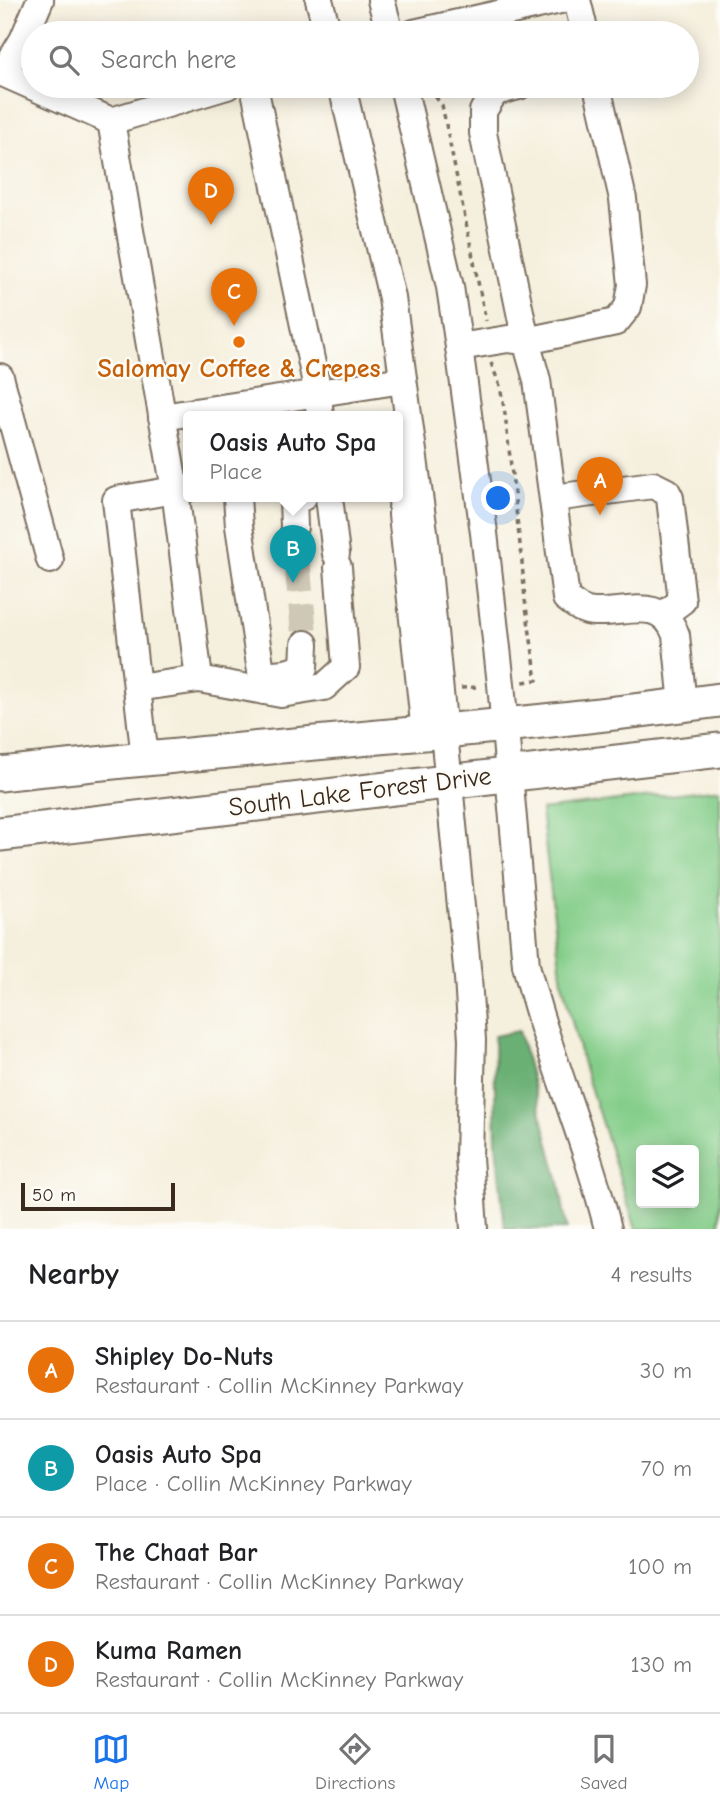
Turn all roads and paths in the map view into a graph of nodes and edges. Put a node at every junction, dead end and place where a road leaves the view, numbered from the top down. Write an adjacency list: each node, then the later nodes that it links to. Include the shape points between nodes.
1 (40, 0): 6 (street)
2 (319, 0): 7 (street)
3 (381, 0): 8 (street)
4 (559, 0): 9 (street)
5 (577, 0): 10 (street)
6 (31, 21)
7 (325, 21)
8 (387, 21)
9 (467, 21)
10 (582, 21)
11 (21, 43): 12 (street)
12 (1, 74): 13 (street)
13 (21, 83)
14 (57, 98): 21 (street)
15 (187, 98): 21 (street)
16 (256, 98): 26 (street)
17 (345, 98): 25 (street, via 391,298)
18 (406, 98): 23 (street, via 450,287)
19 (491, 98): 22 (street, via 483,111 483,133)
20 (600, 98): 22 (street, via 623,199 632,285 628,307 616,322)
21 (111, 121): 30 (street)
22 (526, 341): 23 (street, via 508,339); 32 (street, via 537,380)
23 (459, 347): 45 (street)
24 (0, 377): 27 (street)
25 (404, 390): 26 (street); 46 (street, via 425,539)
26 (319, 405): 28 (street)
27 (4, 411): 37 (street)
28 (240, 411)
29 (183, 415): 30 (street)
30 (162, 417): 31 (street)
31 (181, 489): 40 (street); 42 (street, via 116,500)
32 (554, 498): 38 (street, via 566,598 593,612 647,608); 38 (street, via 653,485 667,492 682,601)
33 (237, 502): 41 (street)
34 (293, 502): 36 (street)
35 (330, 502): 41 (street, via 346,667 324,687 281,694)
36 (294, 527)
37 (50, 560)
38 (663, 615): 44 (street, via 676,635)
39 (305, 644): 41 (street, via 304,668)
40 (199, 679): 41 (street); 42 (street)
41 (263, 683)
42 (136, 688): 48 (street)
43 (720, 700): 44 (main road, South Lake Forest Drive)
44 (683, 705): 45 (main road, South Lake Forest Drive)
45 (505, 724): 46 (main road, South Lake Forest Drive); 50 (street)
46 (434, 731): 48 (main road, South Lake Forest Drive); 51 (street)
47 (720, 750): 50 (main road, South Lake Forest Drive)
48 (145, 758): 49 (main road, South Lake Forest Drive)
49 (0, 774)
50 (510, 775): 51 (main road, South Lake Forest Drive); 54 (street, via 526,965)
51 (448, 781): 52 (main road, South Lake Forest Drive); 53 (street, via 472,1040 469,1157)
52 (0, 834)
53 (474, 1229)
54 (608, 1229)

